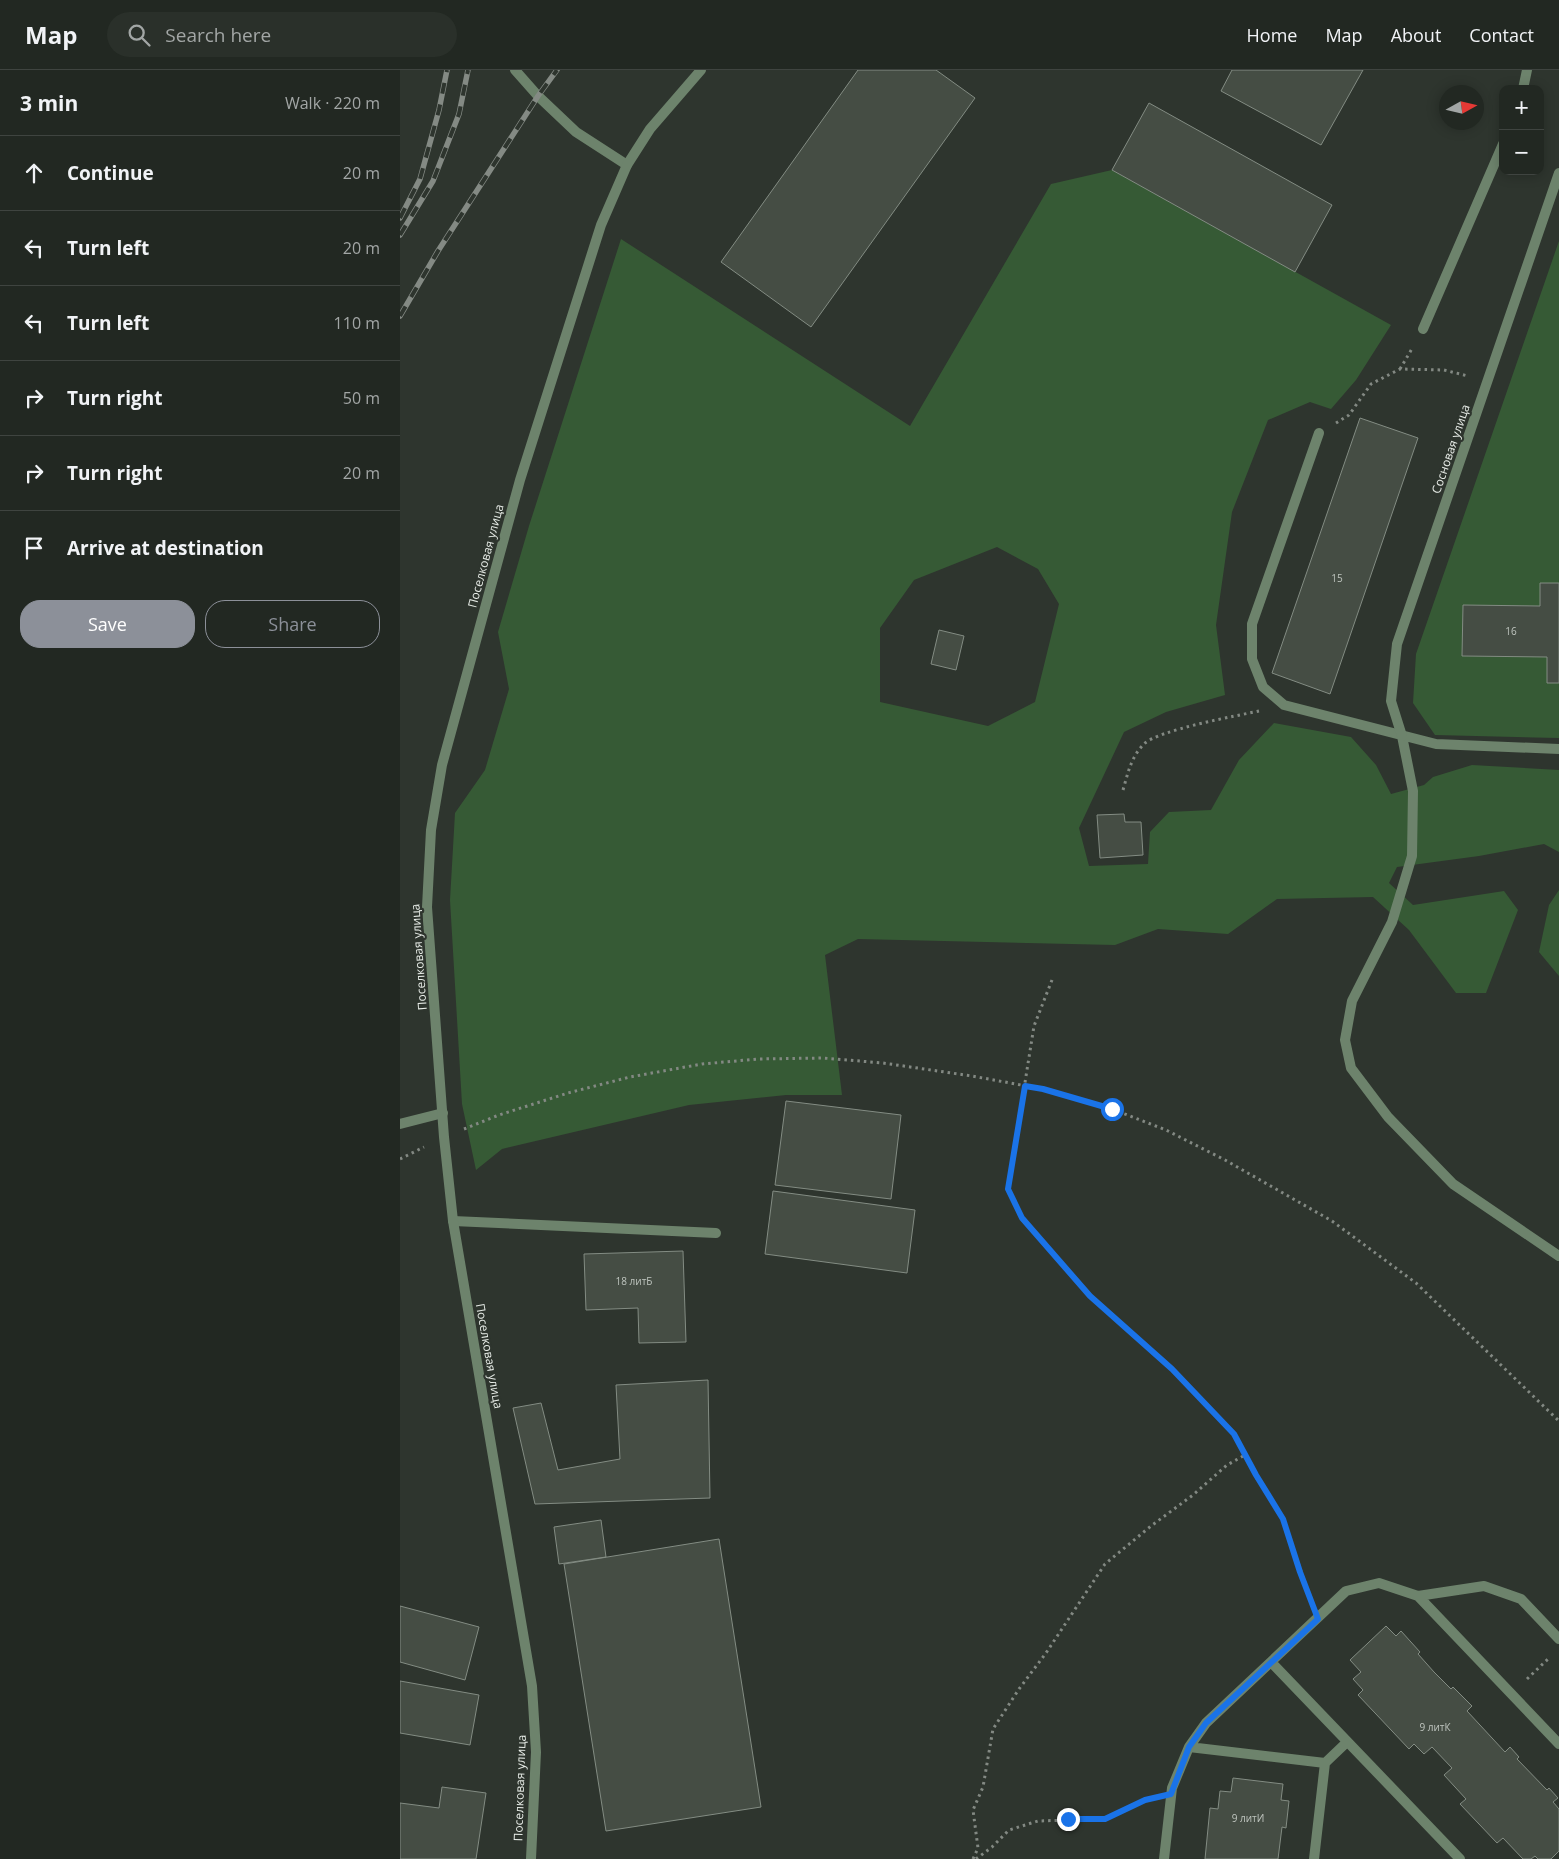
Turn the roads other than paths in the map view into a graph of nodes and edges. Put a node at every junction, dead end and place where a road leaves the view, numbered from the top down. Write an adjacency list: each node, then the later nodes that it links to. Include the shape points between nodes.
1 (515, 70): 6 (street, via 576,132)
2 (701, 70): 6 (street, Поселковая улица, via 650,129)
3 (1527, 70): 4 (street)
4 (1524, 85)
5 (1499, 153): 8 (street)
6 (628, 165): 12 (street, Поселковая улица, via 601,225 520,480 442,765 431,830 427,906)
7 (1559, 173): 10 (street, Сосновая улица, via 1397,644 1391,701)
8 (1423, 329)
9 (1319, 433): 10 (street, via 1252,624 1252,660 1263,687 1284,705)
10 (1402, 736): 11 (street, via 1436,744); 16 (street, Сосновая улица, via 1413,791 1412,856 1392,922 1352,1000 1345,1040 1350,1068 1388,1117 1453,1184)
11 (1559, 749)
12 (443, 1114): 13 (street); 14 (street, Поселковая улица)
13 (400, 1124)
14 (454, 1220): 15 (street); 24 (street, Поселковая улица, via 532,1686 536,1752)
15 (716, 1234)
16 (1559, 1256)
17 (1418, 1596): 18 (street, via 1484,1586 1521,1599); 19 (street, via 1379,1583 1346,1591); 21 (street)
18 (1559, 1639)
19 (1271, 1662): 20 (street); 22 (street, via 1206,1723)
20 (1347, 1742): 23 (street); 27 (street)
21 (1559, 1744)
22 (1189, 1747): 23 (street); 25 (street, via 1171,1794)
23 (1325, 1763): 26 (street)
24 (530, 1859)
25 (1164, 1859)
26 (1314, 1859)
27 (1460, 1859)

